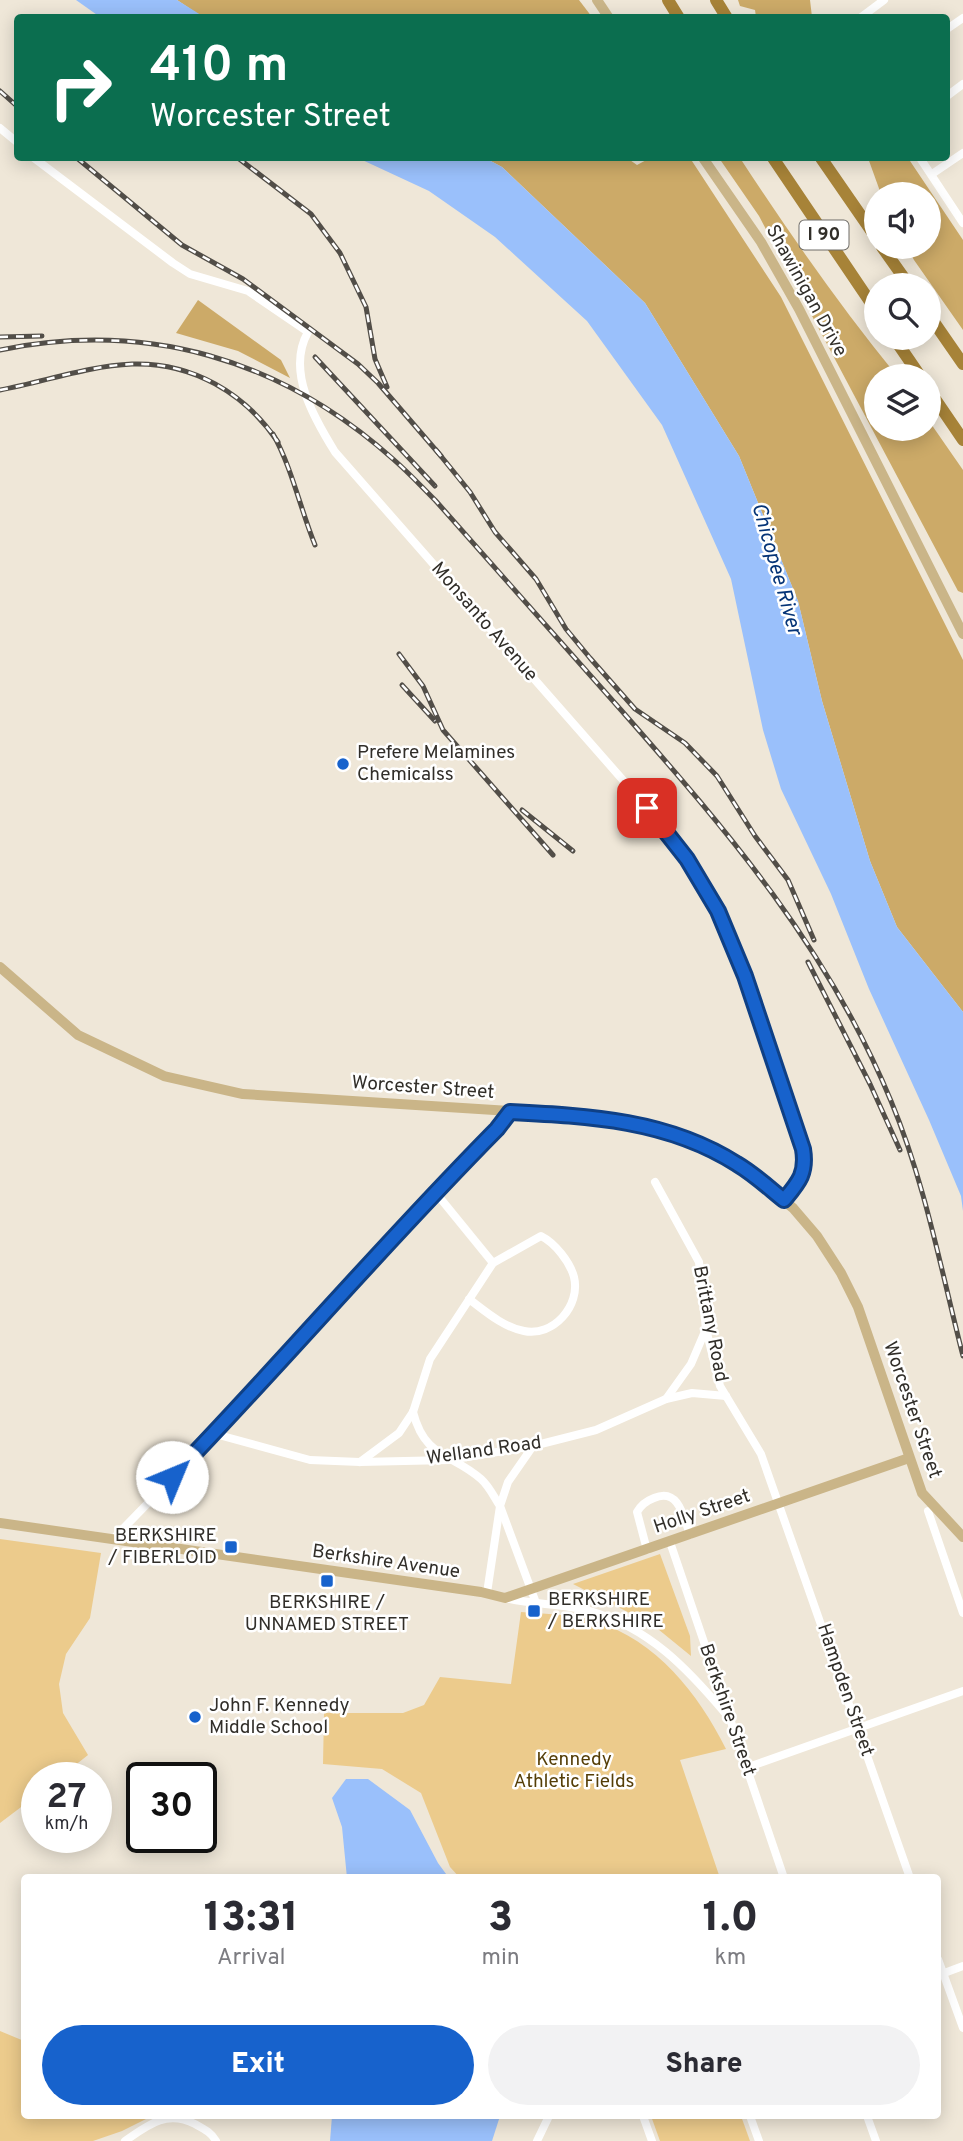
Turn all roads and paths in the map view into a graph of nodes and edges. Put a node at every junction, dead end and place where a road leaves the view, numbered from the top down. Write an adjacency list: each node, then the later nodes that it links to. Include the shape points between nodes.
1 (884, 0): 2 (street)
2 (865, 14)
3 (0, 128): 4 (street)
4 (14, 140)
5 (963, 153): 11 (street)
6 (38, 161): 24 (street, Monsanto Avenue, via 190,274 248,291 308,332 299,359 302,374 312,414 335,452 680,850 710,896 740,964 803,1149 804,1171)
7 (705, 161): 19 (main road, Shawinigan Drive, via 761,242 799,309)
8 (775, 161): 14 (highway, I 90)
9 (823, 161): 12 (highway, I 90)
10 (922, 161): 11 (street)
11 (932, 174): 13 (street)
12 (864, 220)
13 (963, 222)
14 (864, 293)
15 (941, 332): 16 (highway)
16 (963, 364)
17 (941, 408): 18 (highway)
18 (963, 440)
19 (963, 634)
20 (0, 967): 21 (main road, Worcester Street, via 78,1035 164,1076 243,1094)
21 (510, 1112): 23 (street); 24 (main road, Worcester Street, via 603,1117 669,1132 736,1163)
22 (655, 1182): 27 (street, Brittany Road, via 699,1262)
23 (436, 1193): 25 (street); 31 (street)
24 (784, 1200): 33 (main road, Worcester Street, via 817,1236 852,1293)
25 (493, 1263): 26 (street); 26 (street, via 535,1237 549,1240 574,1278 568,1312 555,1325 527,1332 503,1323)
26 (469, 1298): 30 (street, via 430,1359)
27 (706, 1329): 28 (street, Brittany Road); 29 (street, via 691,1364)
28 (726, 1396): 29 (street, Welland Road, via 692,1393); 36 (street, Brittany Road, via 761,1454)
29 (666, 1399): 32 (street, Welland Road, via 596,1430)
30 (413, 1412): 34 (street, via 422,1435); 35 (street, via 399,1433)
31 (215, 1434): 35 (street, Welland Road, via 310,1460); 42 (street)
32 (533, 1447): 34 (street, Welland Road); 37 (street, via 508,1482)
33 (909, 1458): 36 (main road, Holly Street); 41 (main road, Worcester Street, via 922,1493)
34 (449, 1461): 35 (street, Welland Road); 37 (street, via 480,1478)
35 (360, 1462)
36 (780, 1504): 40 (main road, Holly Street); 52 (street, Hampden Street)
37 (500, 1506): 45 (street); 46 (street)
38 (928, 1511): 49 (street)
39 (0, 1523): 42 (main road, Berkshire Avenue)
40 (690, 1535): 43 (main road, Holly Street); 44 (street, via 676,1501 660,1496 637,1512)
41 (963, 1537)
42 (114, 1538): 46 (main road, Berkshire Avenue)
43 (670, 1542): 44 (main road, Holly Street); 51 (street, Berkshire Street)
44 (647, 1550): 45 (main road, Holly Street)
45 (530, 1589): 47 (main road, Holly Street); 48 (street)
46 (487, 1593): 47 (main road, Berkshire Avenue)
47 (505, 1598): 48 (street, Berkshire Avenue)
48 (536, 1603): 51 (street, Berkshire Avenue, via 590,1611 646,1637 678,1660)
49 (963, 1613)
50 (963, 1691): 52 (street)
51 (729, 1718): 53 (street, Berkshire Street)
52 (859, 1729): 53 (street); 55 (street, Hampden Street)
53 (746, 1768): 54 (street, Berkshire Street)
54 (783, 1874)
55 (909, 1874)
56 (963, 1966): 57 (street)
57 (941, 1974)
58 (941, 1976): 59 (street)
59 (963, 2028)
60 (163, 2119): 66 (street)
61 (185, 2119): 67 (street, via 212,2133)
62 (548, 2119): 68 (street)
63 (644, 2119): 69 (street)
64 (751, 2119): 70 (street)
65 (868, 2119): 71 (street)
66 (125, 2141)
67 (216, 2141)
68 (537, 2141)
69 (652, 2141)
70 (759, 2141)
71 (876, 2141)

